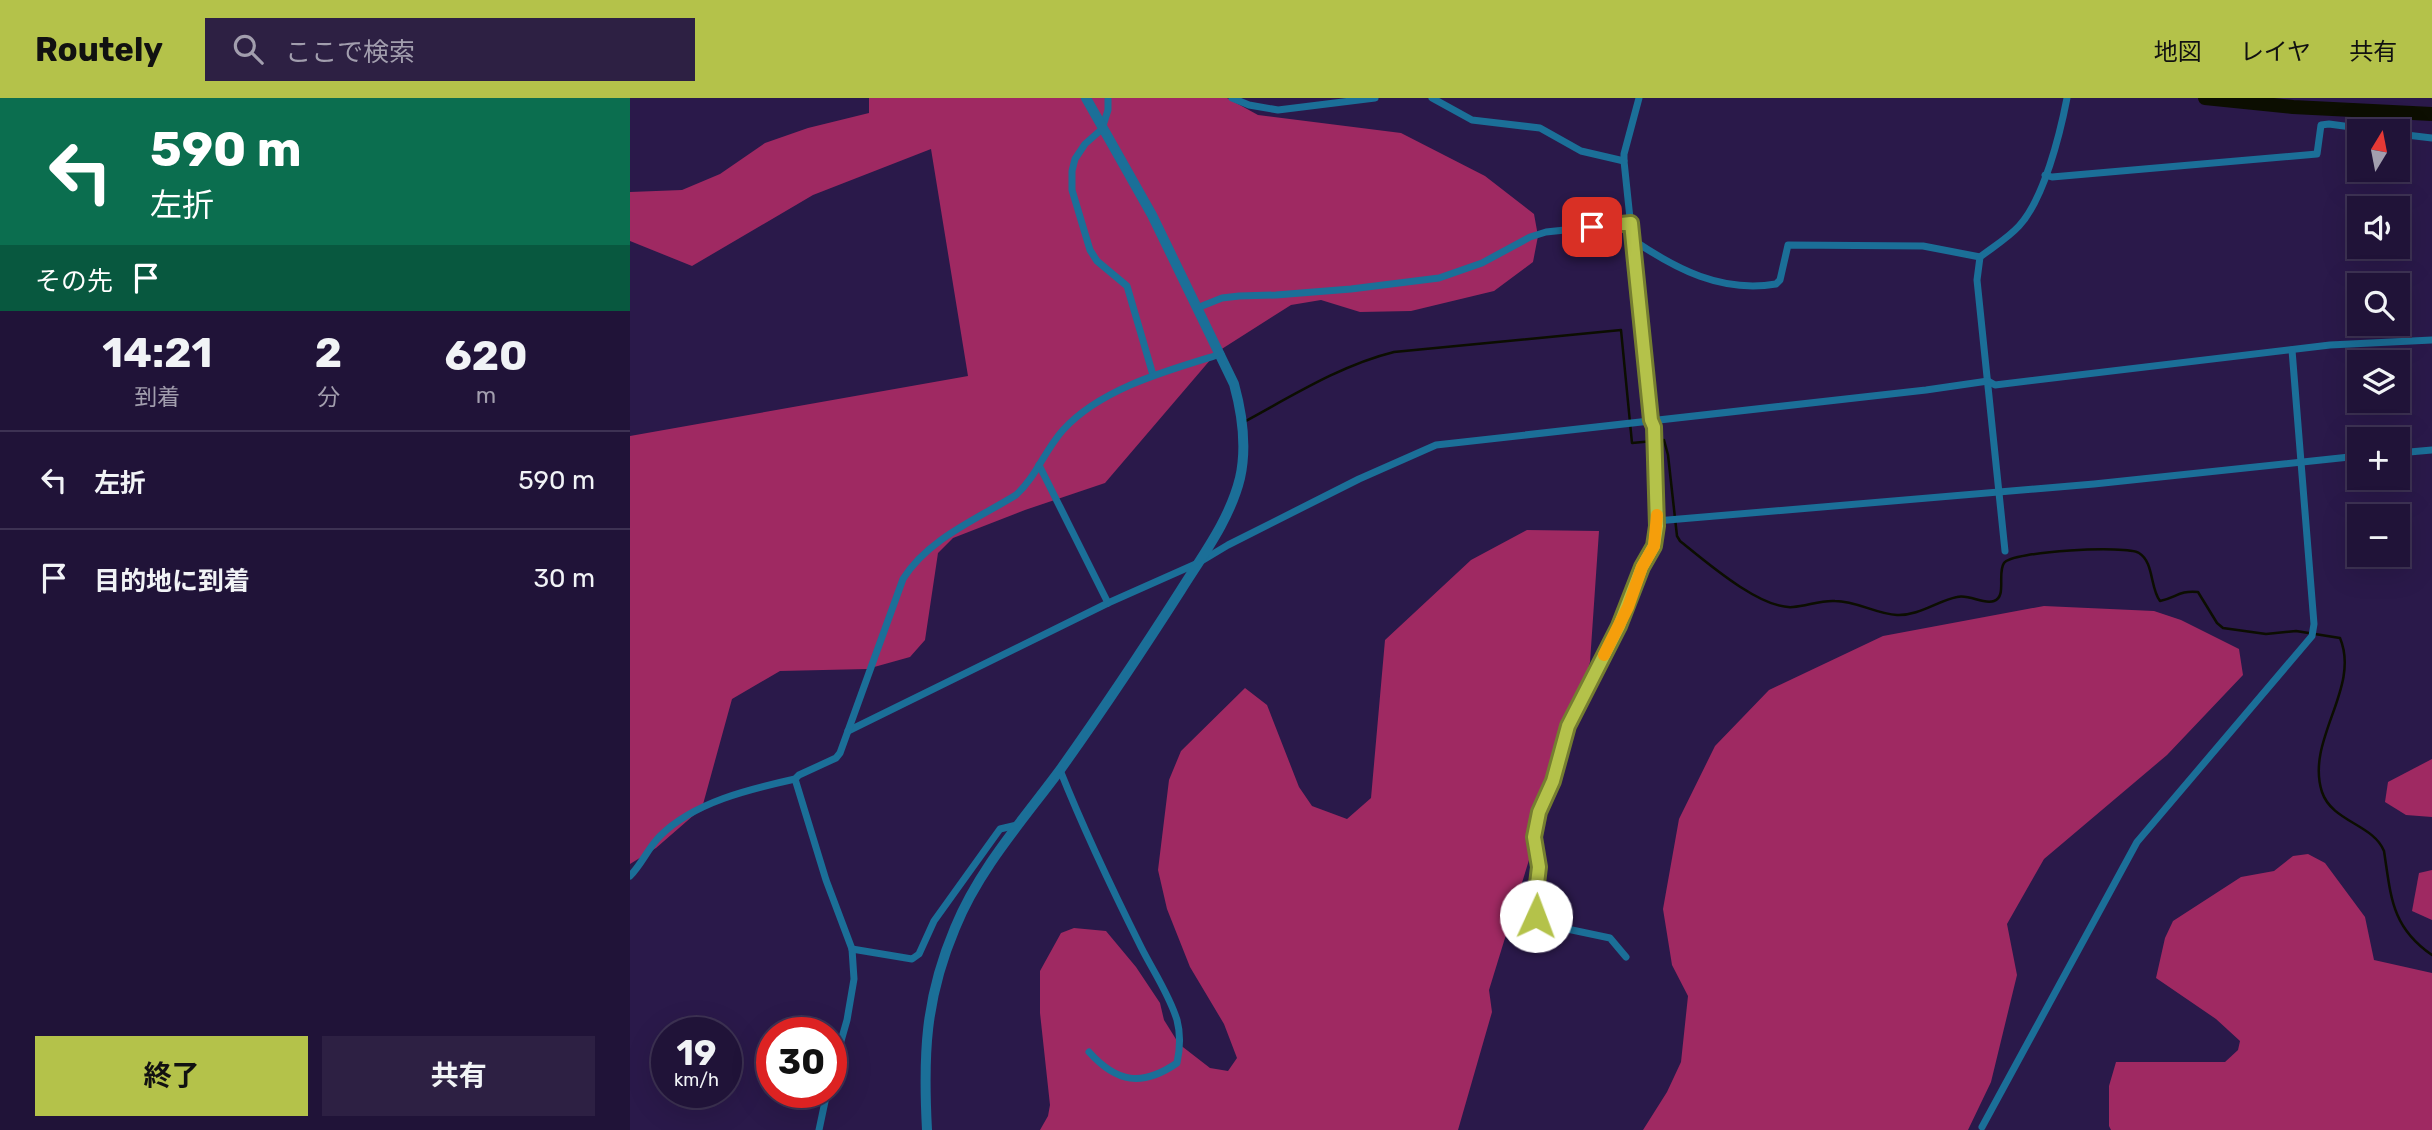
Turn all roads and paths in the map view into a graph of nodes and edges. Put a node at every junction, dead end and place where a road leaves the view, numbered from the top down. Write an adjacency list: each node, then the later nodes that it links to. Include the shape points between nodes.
1 (1086, 98): 9 (street)
2 (1108, 98): 9 (street)
3 (1232, 98): 4 (street, via 1278,110)
4 (1375, 98)
5 (1432, 98): 12 (street, via 1472,120 1540,128 1581,151)
6 (1639, 98): 12 (street)
7 (2067, 98): 13 (street)
8 (2347, 126): 13 (street, via 2320,125 2317,154)
9 (1102, 129): 17 (street, via 1152,215); 21 (street, via 1075,159 1072,190 1090,250 1127,286)
10 (2410, 135): 11 (street)
11 (2432, 138)
12 (1624, 161): 14 (street)
13 (2045, 175): 16 (street, via 2036,202 2020,225)
14 (1631, 223): 15 (street); 17 (street, via 1546,232 1439,278 1222,298)
15 (1633, 240): 16 (street, via 1674,267 1699,277 1766,286 1780,280 1788,245 1923,246); 23 (street)
16 (1980, 257): 22 (street, via 1977,280)
17 (1197, 308): 20 (street)
18 (2432, 340): 19 (street)
19 (2292, 350): 22 (street, via 1995,385); 27 (street)
20 (1221, 354): 21 (street); 32 (street, via 1240,409 1240,477 1220,528)
21 (1153, 374): 28 (street, via 1073,421)
22 (1988, 381): 23 (street); 29 (street)
23 (1651, 420): 30 (street); 32 (street, via 1436,445 1307,505)
24 (2432, 450): 25 (street)
25 (2410, 452)
26 (2347, 457): 27 (street)
27 (2300, 463): 29 (street); 44 (street, via 2312,636 2137,842)
28 (1039, 465): 33 (street); 34 (street, via 1016,495 914,562 898,591)
29 (2000, 491): 30 (street); 31 (street)
30 (1656, 521): 40 (street, via 1654,546 1628,607 1568,726 1534,837 1539,867 1536,916 1553,926 1610,937)
31 (2005, 551)
32 (1198, 563): 33 (street); 35 (street)
33 (1108, 603): 34 (street)
34 (848, 731): 36 (street, via 836,758)
35 (1060, 770): 37 (street); 42 (street, via 1168,999 1180,1040 1177,1063 1143,1080 1125,1079)
36 (795, 779): 38 (street, via 755,788 681,819 657,839); 39 (street)
37 (1017, 825): 39 (street, via 1000,829 934,921 919,954 912,959); 46 (street, via 975,886 941,964 928,1015)
38 (630, 876)
39 (852, 949): 41 (street, via 854,979)
40 (1626, 957)
41 (847, 1020)
42 (1089, 1052)
43 (824, 1108): 45 (street)
44 (1982, 1127)
45 (819, 1130)
46 (927, 1130)

